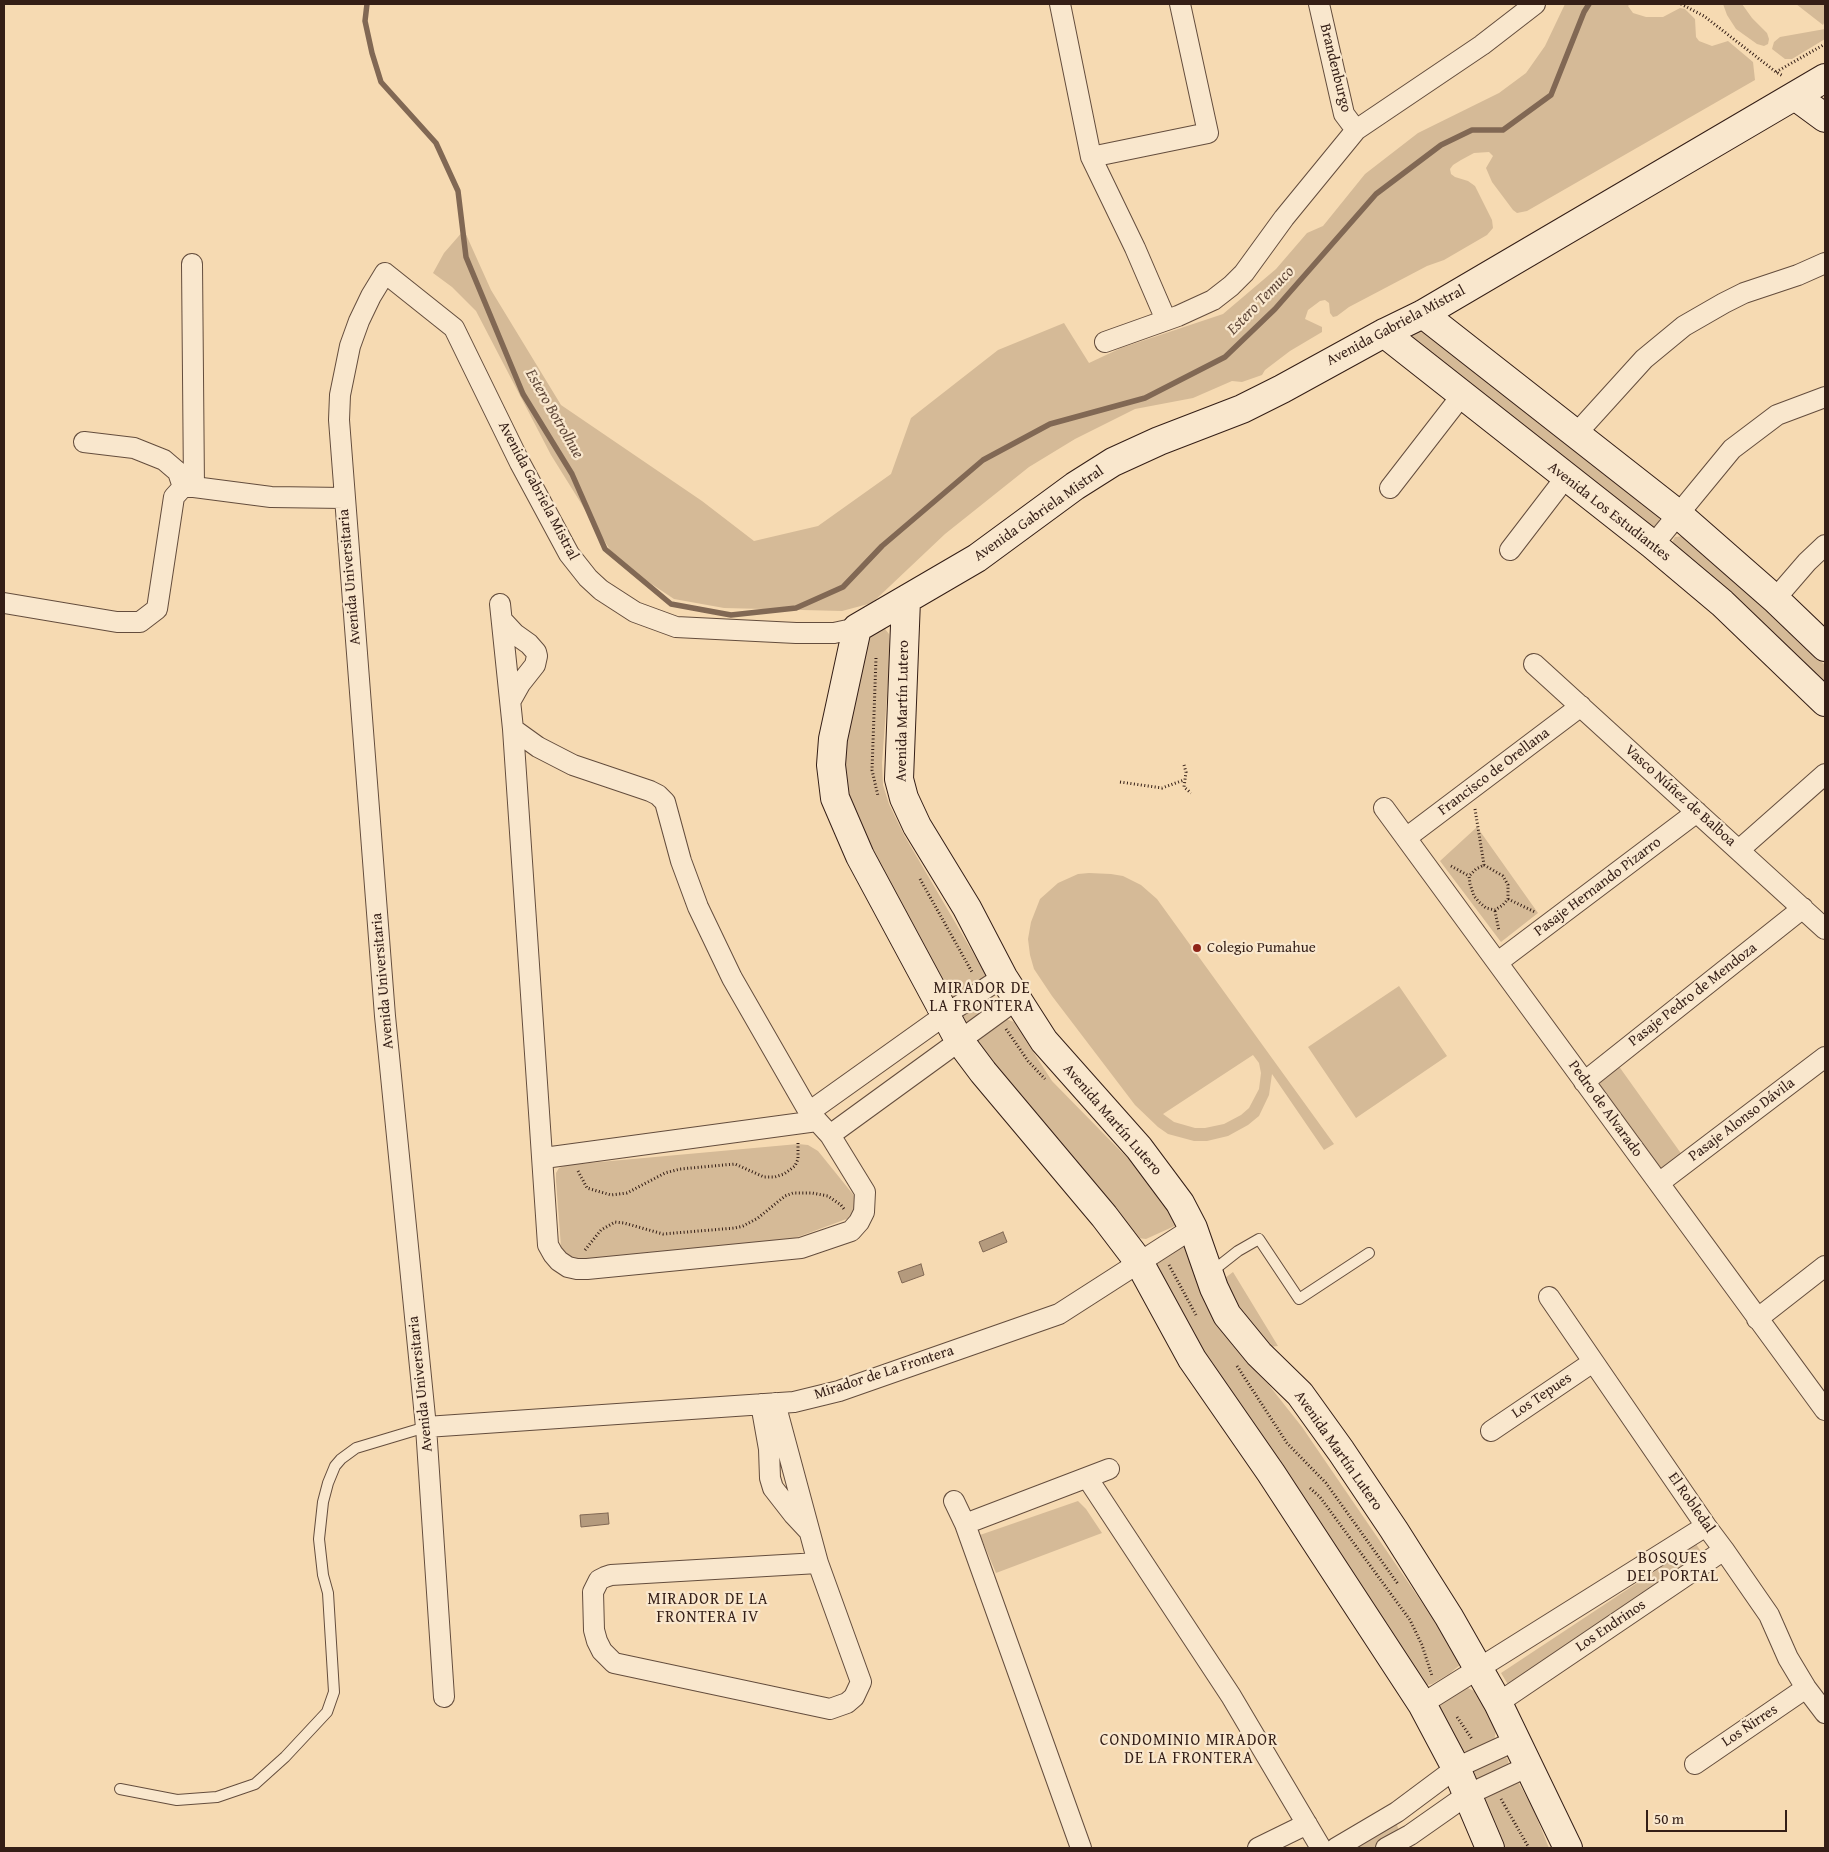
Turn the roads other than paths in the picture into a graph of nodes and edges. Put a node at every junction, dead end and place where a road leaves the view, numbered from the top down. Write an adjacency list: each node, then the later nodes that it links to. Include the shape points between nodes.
1 (1060, 4): 8 (street)
2 (1180, 4): 8 (street, via 1208,133)
3 (1318, 4): 7 (street, Brandenburgo, via 1344,114)
4 (1535, 4): 7 (street, via 1482,45)
5 (1810, 87): 6 (street); 12 (street, Avenida Gabriela Mistral)
6 (1825, 118)
7 (1356, 130): 13 (street, via 1230,286 1213,300)
8 (1091, 158): 13 (street)
9 (1825, 263): 18 (street, via 1744,293 1684,326 1644,358)
10 (192, 264): 21 (street)
11 (385, 273): 23 (street, Avenida Universitaria, via 359,321 344,370 339,420); 31 (street, Avenida Gabriela Mistral, via 454,328 520,463 570,554 601,590 635,612 676,627 796,633 834,633)
12 (1423, 314): 14 (street, Avenida Gabriela Mistral); 18 (street)
13 (1166, 320): 15 (street)
14 (1384, 332): 16 (street, Avenida Los Estudiantes); 29 (street, Avenida Gabriela Mistral, via 1242,409 1113,462 977,558)
15 (1104, 342)
16 (1462, 395): 20 (street, Avenida Los Estudiantes); 22 (street)
17 (1825, 397): 24 (street, via 1777,415 1745,438)
18 (1576, 434): 24 (street)
19 (84, 442): 21 (street, via 134,448 164,460)
20 (1566, 477): 26 (street, Avenida Los Estudiantes); 27 (street)
21 (189, 487): 23 (street, via 271,497); 30 (street, via 174,496 157,610 140,622 117,622)
22 (1390, 488)
23 (344, 498): 64 (street, Avenida Universitaria, via 385,1016)
24 (1678, 514): 26 (street); 28 (street)
25 (1825, 544): 28 (street)
26 (1653, 545): 35 (street, Avenida Los Estudiantes, via 1722,603)
27 (1510, 550)
28 (1775, 599): 32 (street)
29 (906, 600): 31 (street, Avenida Gabriela Mistral); 46 (street, Avenida Martín Lutero, via 899,779 904,798)
30 (4, 603)
31 (857, 628): 47 (street, via 833,739 831,765 835,798 860,856)
32 (1825, 647)
33 (1534, 664): 36 (street, Vasco Núñez de Balboa)
34 (510, 700): 34 (street, via 501,612 515,634 529,644 537,656 535,665); 37 (street)
35 (1825, 702)
36 (1581, 706): 40 (street, Vasco Núñez de Balboa); 41 (street, Francisco de Orellana)
37 (514, 729): 51 (street, via 538,747 573,765 658,794 668,809 681,861 698,907 732,978); 52 (street)
38 (1825, 774): 42 (street)
39 (1384, 808): 41 (street, Pedro de Alvarado)
40 (1697, 812): 42 (street, Vasco Núñez de Balboa); 45 (street, Pasaje Hernando Pizarro)
41 (1406, 838): 45 (street, Pedro de Alvarado)
42 (1739, 850): 43 (street, Vasco Núñez de Balboa)
43 (1803, 908): 44 (street, Vasco Núñez de Balboa); 50 (street, Pasaje Pedro de Mendoza)
44 (1825, 929)
45 (1498, 962): 50 (street, Pedro de Alvarado)
46 (1010, 988): 47 (street); 48 (street); 54 (street, Avenida Martín Lutero, via 1044,1041 1162,1178)
47 (945, 1015): 48 (street); 51 (street)
48 (959, 1040): 51 (street); 56 (street)
49 (1825, 1057): 53 (street, Pasaje Alonso Dávila)
50 (1584, 1082): 53 (street, Pedro de Alvarado)
51 (814, 1123): 52 (street); 52 (street, via 865,1192 864,1212 851,1231 801,1248 582,1269 568,1267 552,1254 548,1245)
52 (544, 1158)
53 (1659, 1182): 60 (street, Pedro de Alvarado)
54 (1193, 1228): 56 (street, Mirador de La Frontera); 58 (street, Avenida Martín Lutero)
55 (1369, 1253): 58 (lane, via 1299,1299 1259,1239)
56 (1139, 1262): 62 (street, Mirador de La Frontera, via 1059,1314 839,1391 794,1402); 77 (street, via 1192,1359)
57 (1825, 1266): 60 (street)
58 (1209, 1273): 73 (street, Avenida Martín Lutero, via 1220,1301 1236,1327 1300,1394 1341,1451 1444,1609)
59 (1549, 1297): 61 (street, El Robledal)
60 (1757, 1319): 63 (street, Pedro de Alvarado)
61 (1593, 1362): 65 (street, Los Tepues); 70 (street, El Robledal)
62 (768, 1404): 64 (street, Mirador de La Frontera); 72 (street)
63 (1825, 1410)
64 (426, 1427): 75 (street, Avenida Universitaria); 83 (lane, via 356,1448 335,1466 328,1483 319,1539 328,1593 334,1692 327,1712 255,1784 217,1797 177,1800)
65 (1491, 1431)
66 (1109, 1469): 67 (street)
67 (1088, 1479): 69 (street); 86 (street, via 1231,1696)
68 (954, 1501): 69 (street)
69 (965, 1524): 88 (street)
70 (1706, 1526): 71 (street, El Robledal); 73 (street)
71 (1724, 1550): 74 (street, El Robledal, via 1769,1615); 76 (street, Los Endrinos)
72 (818, 1563): 72 (street, via 861,1682 854,1697 839,1707 830,1708 614,1663 597,1641 593,1592 596,1585 610,1575)
73 (1478, 1669): 76 (street, Avenida Martín Lutero); 77 (street)
74 (1806, 1688): 78 (street, El Robledal); 80 (street, Los Ñirres)
75 (444, 1697)
76 (1498, 1703): 79 (street, Avenida Martín Lutero)
77 (1422, 1704): 82 (street)
78 (1825, 1713)
79 (1517, 1740): 81 (street, Avenida Martín Lutero); 82 (street)
80 (1695, 1764)
81 (1529, 1766): 84 (street); 94 (street, Avenida Martín Lutero)
82 (1456, 1768): 84 (street); 85 (street)
83 (120, 1789)
84 (1467, 1795): 87 (street); 93 (street)
85 (1397, 1812): 87 (street); 91 (street)
86 (1307, 1824): 89 (street); 90 (street)
87 (1410, 1835): 92 (street)
88 (1082, 1848)
89 (1258, 1848)
90 (1321, 1848)
91 (1336, 1848)
92 (1386, 1848)
93 (1490, 1848)
94 (1568, 1848)

